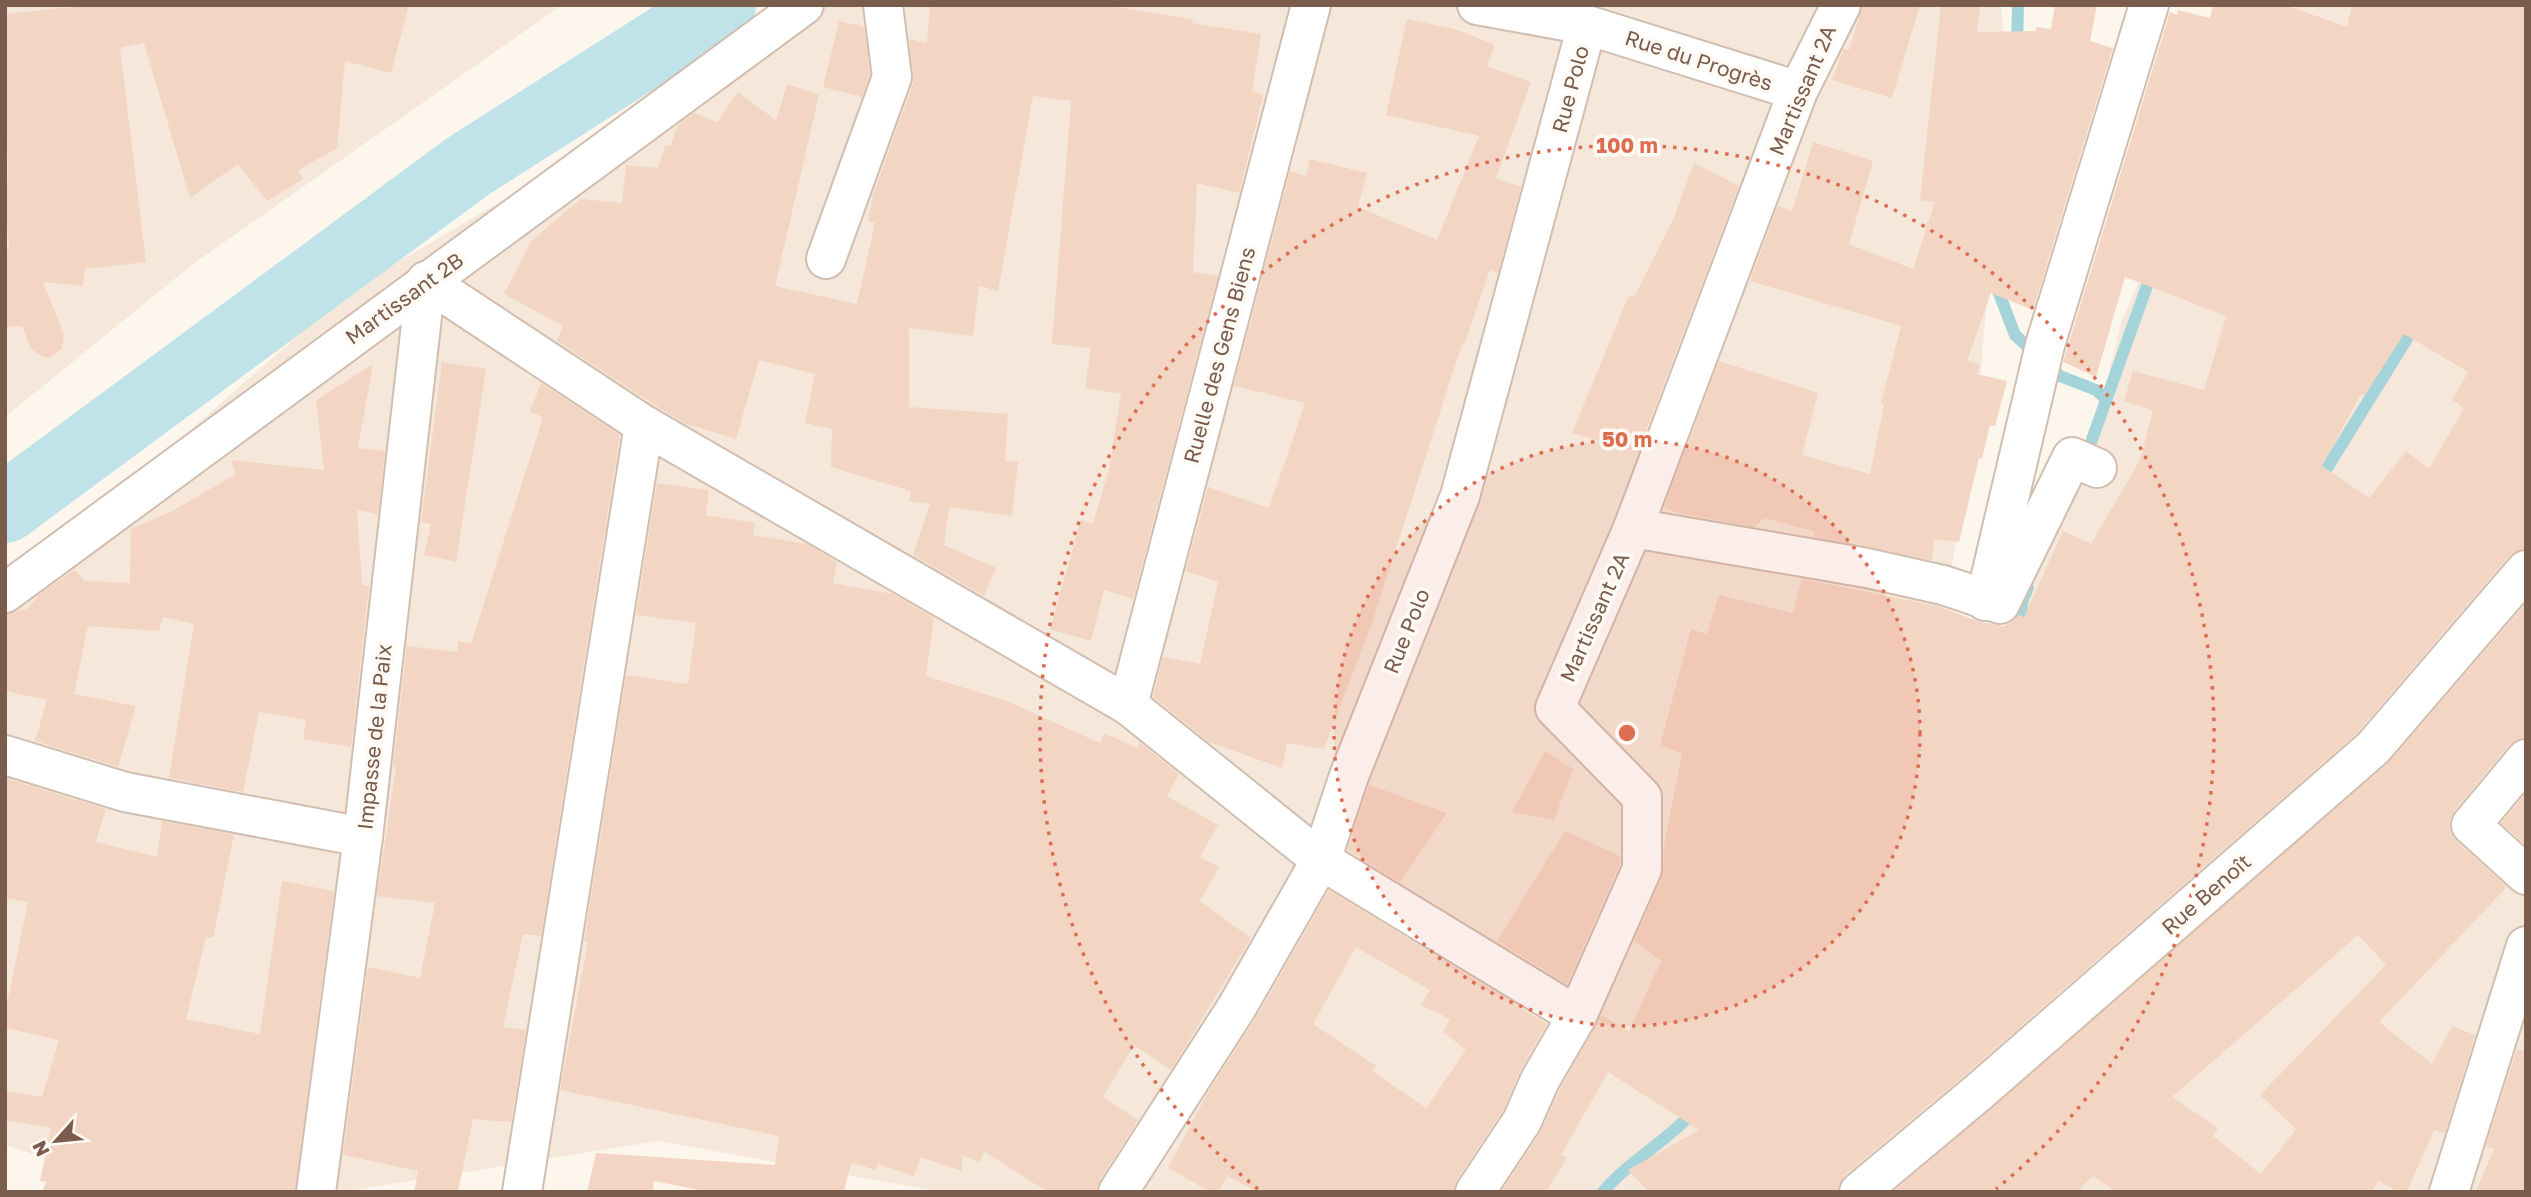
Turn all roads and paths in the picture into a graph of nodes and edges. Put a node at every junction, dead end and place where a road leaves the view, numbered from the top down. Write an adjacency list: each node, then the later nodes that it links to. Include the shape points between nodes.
1 (804, 5): 10 (street, Martissant 2B)
2 (883, 5): 9 (street, via 892,78)
3 (1311, 5): 17 (street, Ruelle des Gens Biens)
4 (1477, 5): 7 (street, Rue du Progrès)
5 (1840, 5): 8 (street, Martissant 2A)
6 (2149, 5): 16 (street, via 2045,345)
7 (1587, 25): 8 (street, Rue du Progrès); 21 (street, Rue Polo, via 1460,496 1349,776)
8 (1798, 92): 13 (street, Martissant 2A)
9 (826, 259)
10 (426, 281): 11 (street); 15 (street, Martissant 2B); 20 (street, Impasse de la Paix)
11 (644, 425): 17 (street); 26 (street)
12 (2084, 463): 16 (street, via 2000,604)
13 (1633, 528): 16 (street, via 1867,568 1943,585); 24 (street, Martissant 2A, via 1555,708 1642,797 1642,869)
14 (2526, 570): 29 (street, Rue Benoît, via 2373,748)
15 (5, 593)
16 (1985, 601)
17 (1128, 705): 21 (street)
18 (5, 755): 20 (street, via 125,792)
19 (2526, 758): 22 (street, via 2471,825)
20 (363, 837): 25 (street, Impasse de la Paix)
21 (1321, 860): 24 (street); 27 (street, Rue Polo, via 1237,1007)
22 (2526, 875)
23 (2526, 946): 30 (street)
24 (1577, 1016): 28 (street, Martissant 2A, via 1522,1121)
25 (316, 1192)
26 (522, 1192)
27 (1118, 1192)
28 (1475, 1192)
29 (1859, 1192)
30 (2449, 1192)

